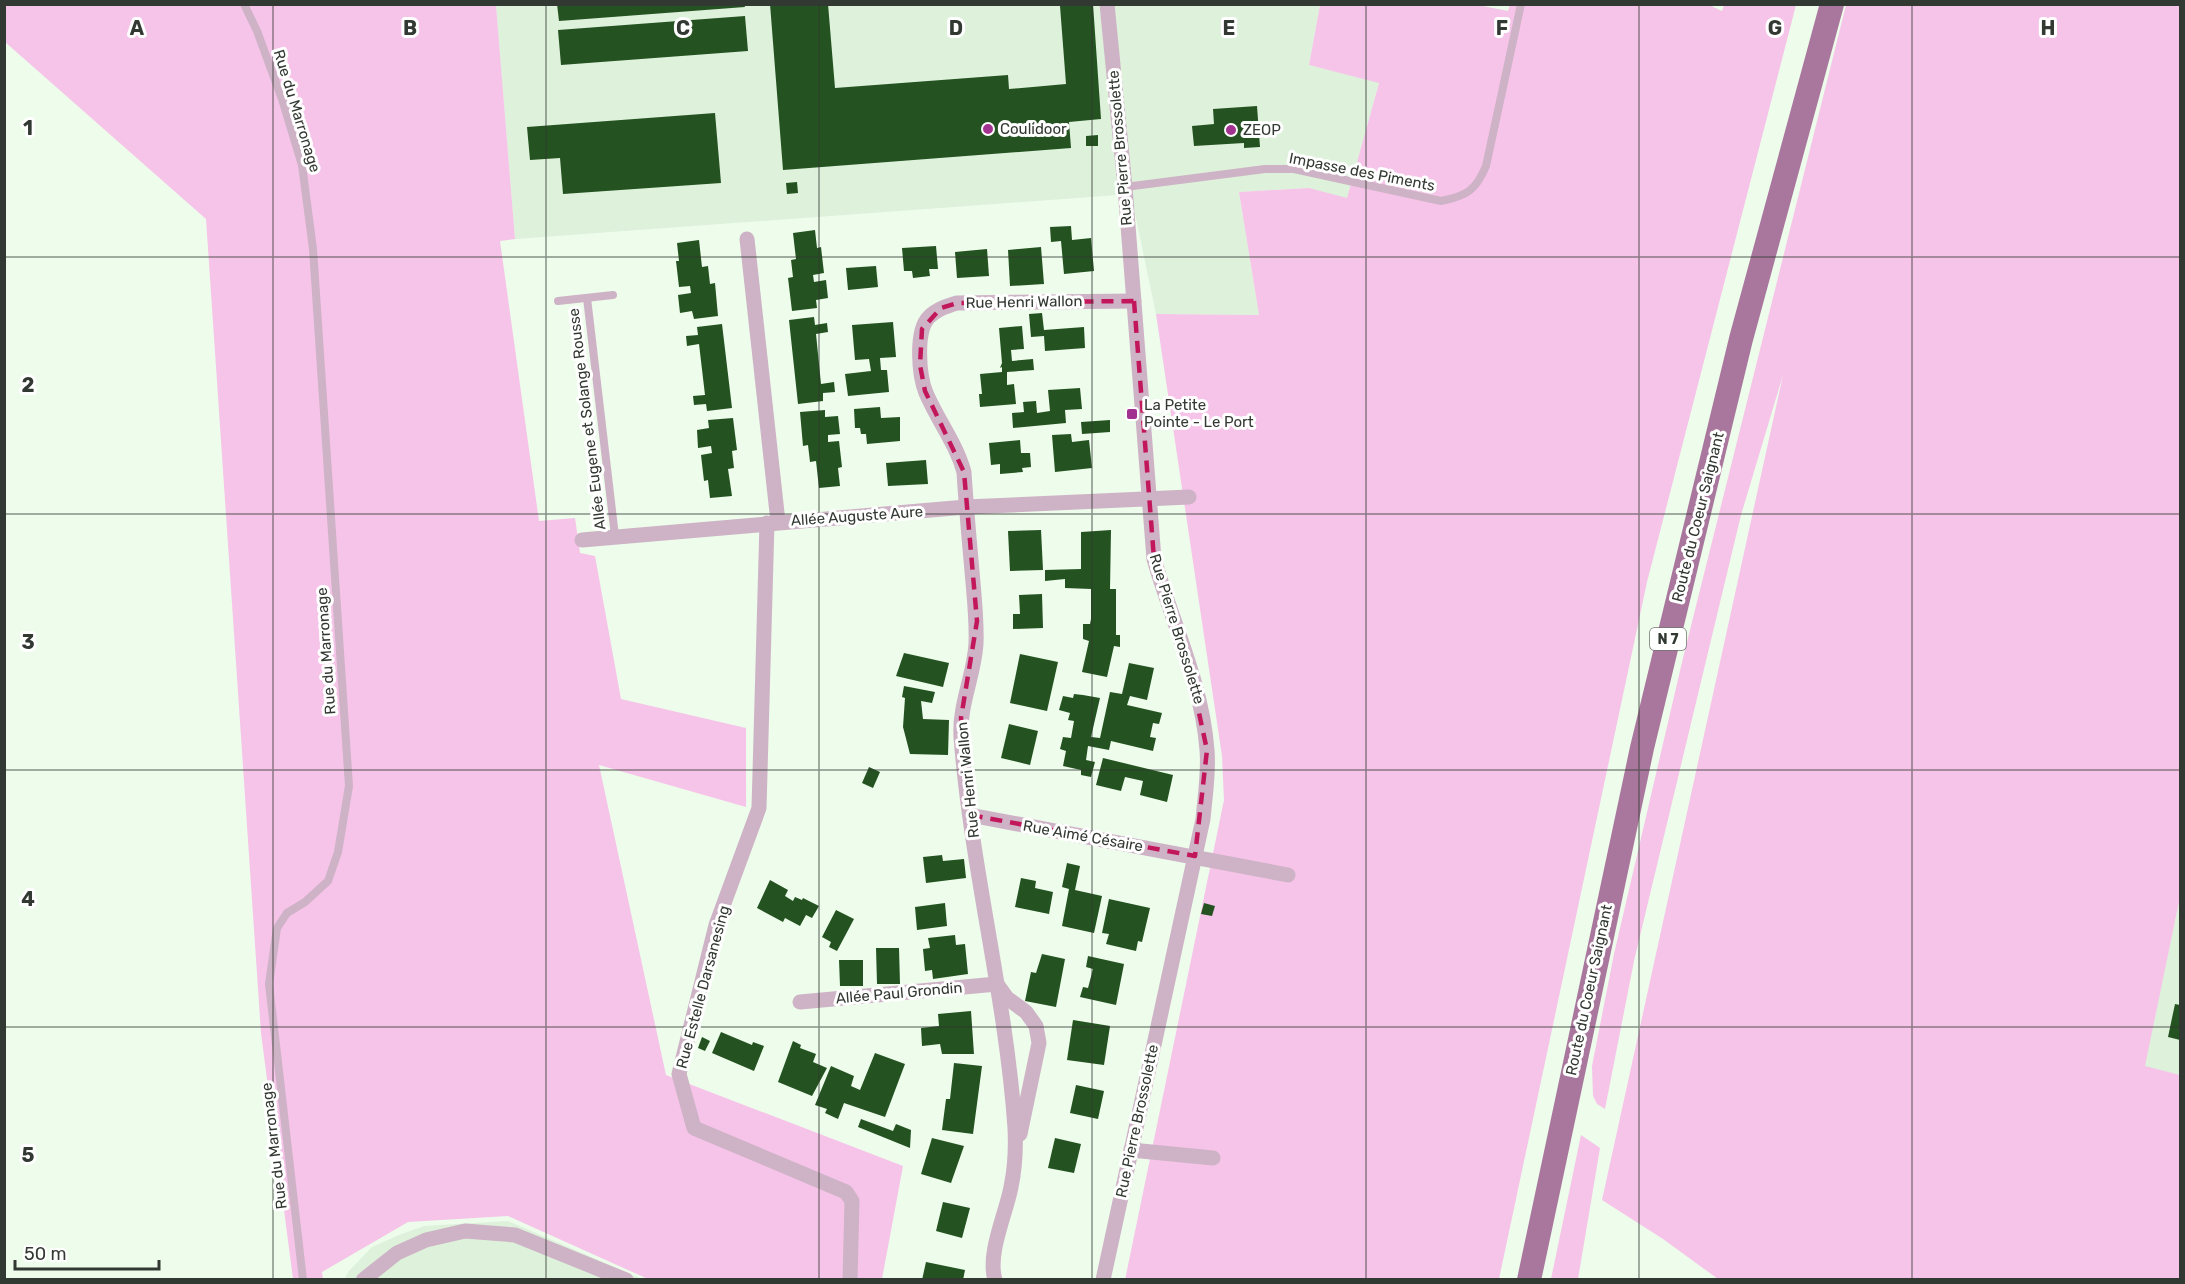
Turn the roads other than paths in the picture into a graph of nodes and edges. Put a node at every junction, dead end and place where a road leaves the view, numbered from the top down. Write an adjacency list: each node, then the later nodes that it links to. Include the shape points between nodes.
1 (244, 4): 25 (lane, Rue du Marronage, via 282,99 302,165 314,249 348,786 338,852 328,881 306,902 287,913 277,928 269,984)
2 (1107, 4): 5 (street, Rue Pierre Brossolette)
3 (1521, 4): 5 (lane, Impasse des Piments, via 1486,166 1480,181 1457,198 1442,201 1294,169 1265,169)
4 (1832, 4): 31 (main road, Route du Coeur Saignant / N 7, via 1741,339 1647,726)
5 (1125, 187): 10 (street, Rue Pierre Brossolette)
6 (747, 239): 14 (street, Allée Auguste Aure)
7 (613, 295): 8 (lane, Allée Eugene et Solange Rousse)
8 (586, 298): 9 (lane, Allée Eugene et Solange Rousse); 15 (lane, Allée Eugene et Solange Rousse)
9 (558, 301)
10 (1134, 301): 12 (street, Rue Pierre Brossolette); 13 (street, Rue Henri Wallon, via 957,303 928,318 920,342 925,390 960,456)
11 (1189, 497): 12 (street, Allée Auguste Aure)
12 (1149, 500): 13 (street, Allée Auguste Aure); 18 (street, Rue Pierre Brossolette, via 1154,559 1202,708 1207,781)
13 (966, 507): 14 (street, Allée Auguste Aure); 17 (street, Rue Henri Wallon, via 976,621 972,671 961,718)
14 (772, 522): 15 (street); 28 (street, Rue Estelle Darsanesing, via 759,808 716,926 679,1074 694,1128 846,1192 852,1200)
15 (615, 536): 16 (street)
16 (582, 540)
17 (970, 815): 18 (street, Rue Aimé Césaire); 20 (street, Rue Henri Wallon)
18 (1195, 856): 19 (street, Rue Aimé Césaire); 22 (street, Rue Pierre Brossolette)
19 (1288, 875)
20 (997, 984): 21 (street, Allée Paul Grondin); 23 (street, Rue Henri Wallon); 23 (street, via 1036,1026 1039,1043)
21 (800, 1002)
22 (1131, 1150): 24 (street); 30 (street, Rue Pierre Brossolette)
23 (1015, 1157): 29 (street, Rue Henri Wallon, via 992,1262)
24 (1213, 1158)
25 (303, 1280)
26 (363, 1280): 27 (street, via 398,1253 426,1240 465,1231 515,1234)
27 (626, 1280)
28 (850, 1280)
29 (995, 1280)
30 (1103, 1280)
31 (1529, 1280)

